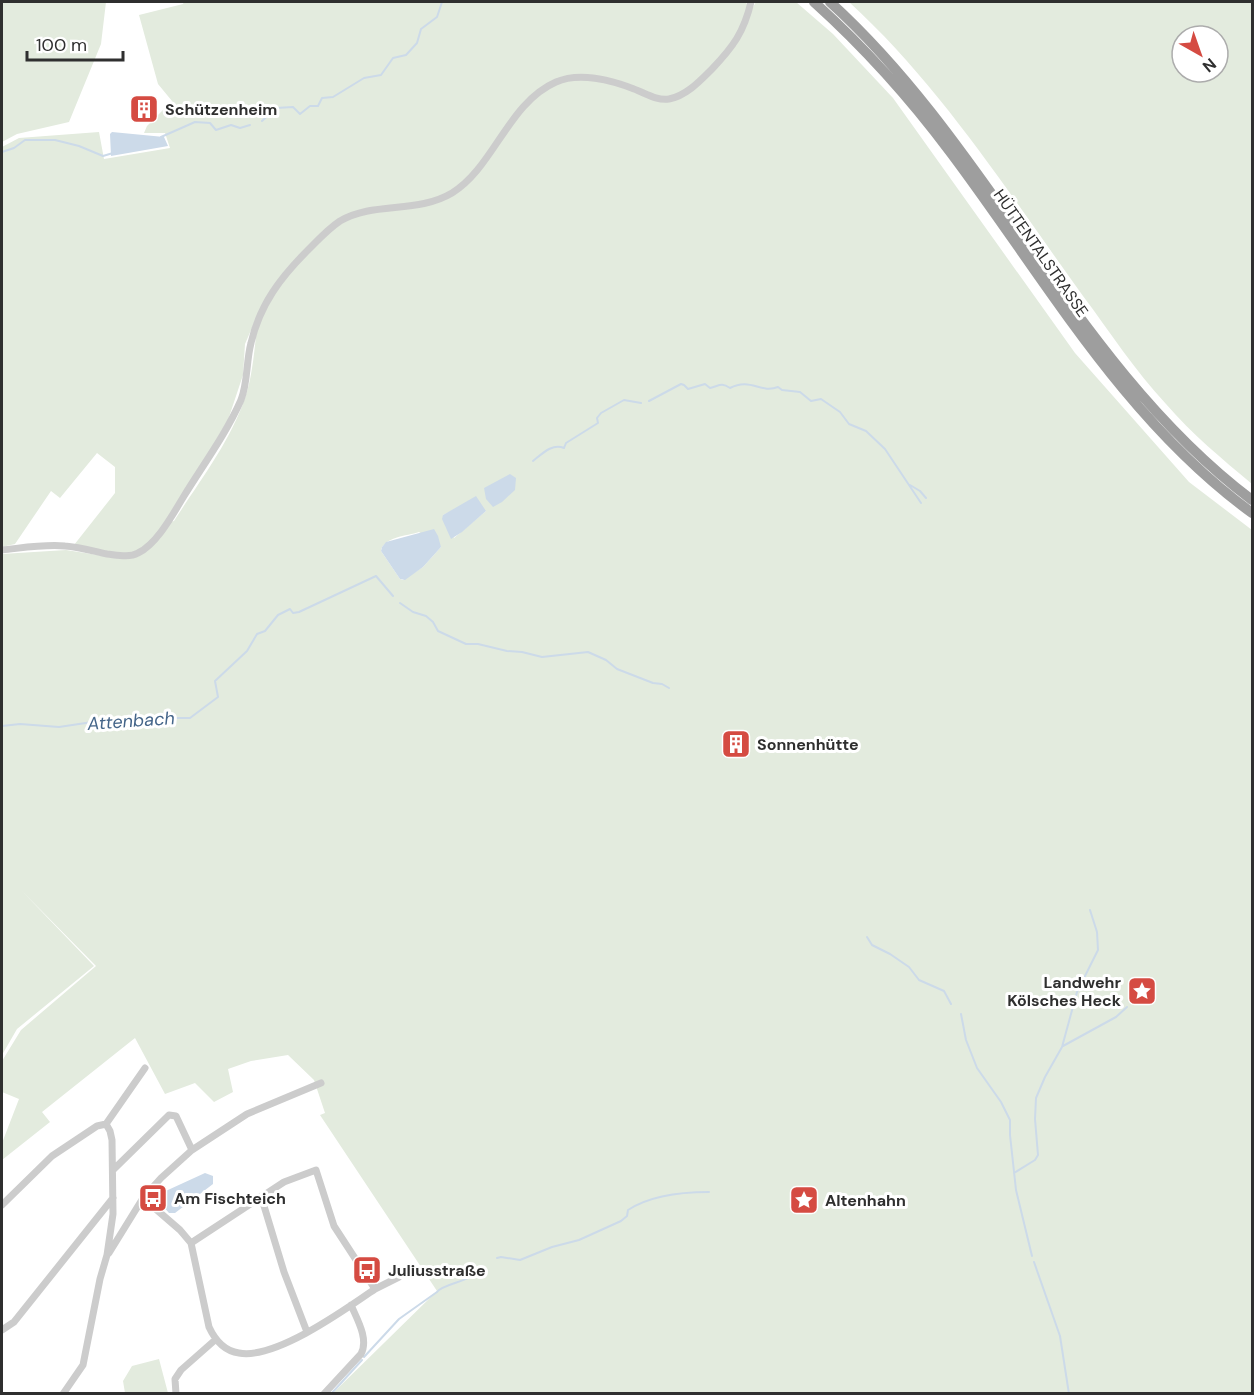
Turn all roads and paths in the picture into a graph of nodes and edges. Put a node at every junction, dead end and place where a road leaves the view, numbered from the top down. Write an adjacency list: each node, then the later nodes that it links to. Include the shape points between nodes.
1 (751, 2): 6 (street, via 736,43 679,96 657,98 597,79 574,77 556,82 523,108 474,172 451,193 426,204 375,208 332,226 286,273 267,299 255,325 242,398 168,522 147,547 136,555 120,556 65,546)
2 (814, 2): 5 (highway, HÜTTENTALSTRASSE, via 914,105 1058,305 1142,412 1209,478)
3 (830, 2): 4 (highway, HÜTTENTALSTRASSE, via 922,99 1144,398 1185,441)
4 (1252, 500)
5 (1252, 513)
6 (2, 550)
7 (145, 1068): 9 (street)
8 (321, 1083): 10 (street, via 247,1114)
9 (106, 1124): 11 (street); 15 (street, via 97,1125 52,1156)
10 (192, 1150): 11 (street, via 176,1116 169,1115); 14 (street)
11 (113, 1170): 13 (street)
12 (261, 1196): 16 (street); 19 (street, via 316,1170 334,1226); 22 (street)
13 (113, 1198): 17 (street); 21 (street, via 14,1322)
14 (143, 1198): 16 (street); 17 (street)
15 (2, 1205)
16 (191, 1243): 23 (street)
17 (107, 1255): 24 (street, via 83,1365)
18 (399, 1277): 19 (street)
19 (375, 1289): 20 (street)
20 (351, 1305): 22 (street); 26 (street, via 364,1349)
21 (2, 1330)
22 (307, 1332): 23 (street, via 292,1341 246,1354 232,1351)
23 (215, 1340): 25 (street, via 175,1379)
24 (63, 1394)
25 (176, 1394)
26 (324, 1394)

